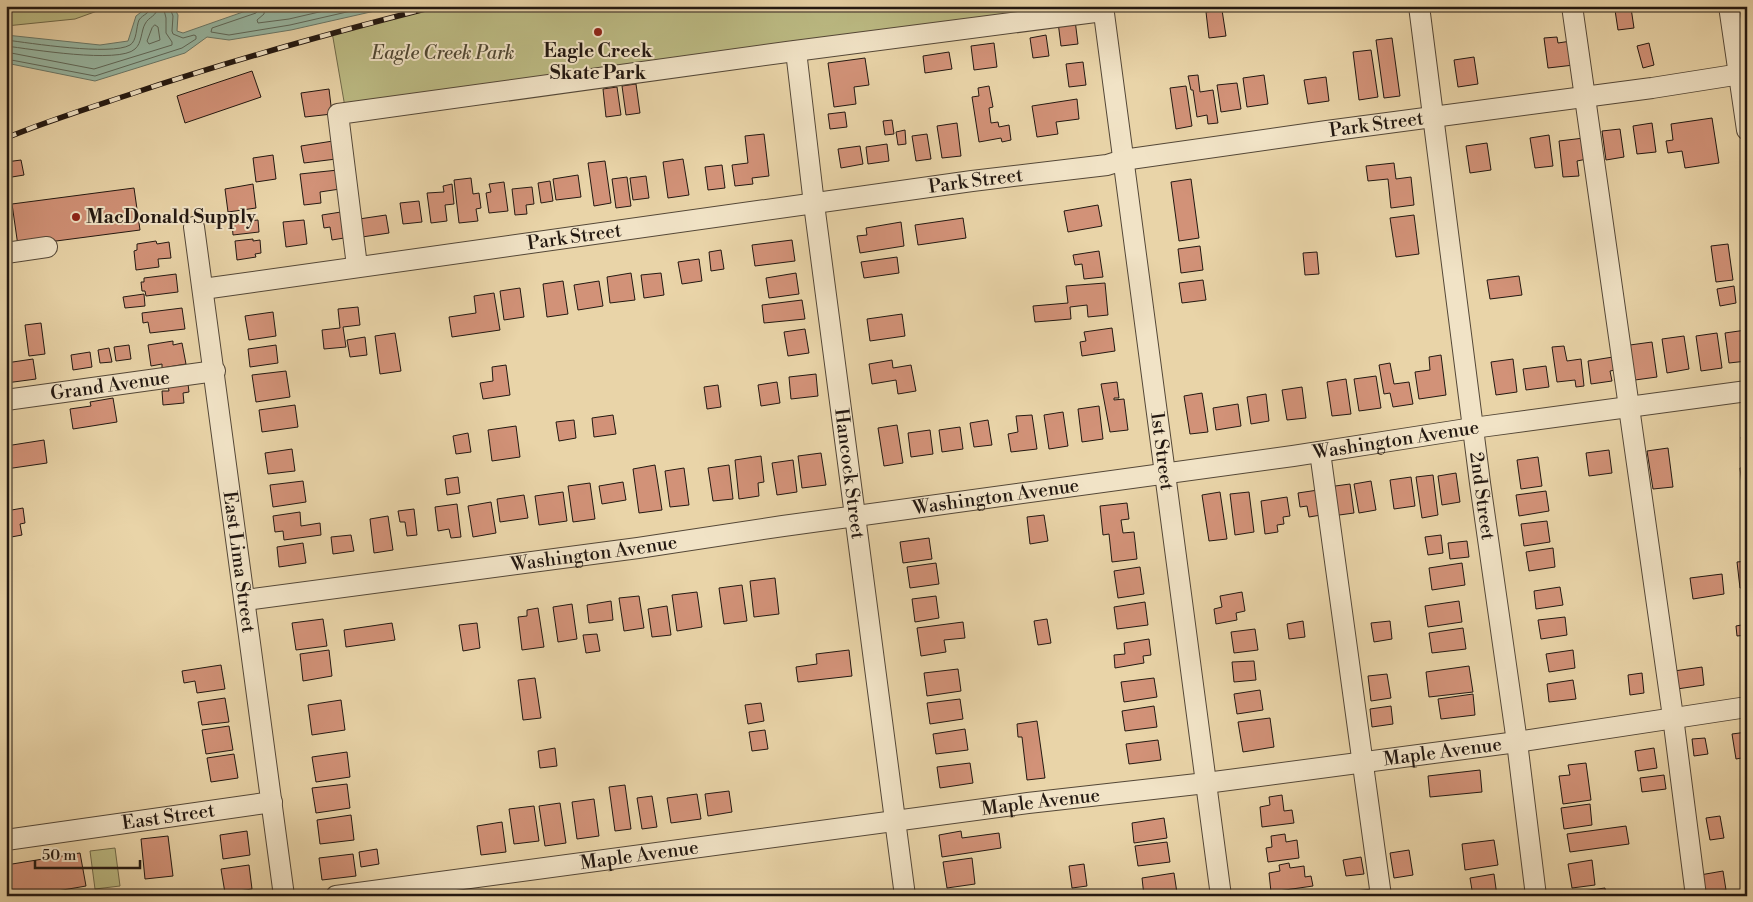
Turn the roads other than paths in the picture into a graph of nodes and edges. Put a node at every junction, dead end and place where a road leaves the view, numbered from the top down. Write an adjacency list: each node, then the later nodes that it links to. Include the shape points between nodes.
1 (1419, 6): 8 (street, 2nd Street)
2 (1572, 6): 7 (street)
3 (1730, 6): 6 (street)
4 (1103, 8): 5 (street); 10 (street, 1st Street)
5 (796, 51): 11 (street, Hancock Street); 15 (street, via 338,114)
6 (1743, 73): 7 (street, Park Street); 9 (street)
7 (1585, 97): 8 (street, Park Street); 20 (street)
8 (1433, 118): 10 (street, Park Street); 21 (street, 2nd Street)
9 (1747, 130)
10 (1123, 160): 11 (street, Park Street, via 1107,165); 23 (street, 1st Street)
11 (814, 204): 15 (street, Park Street); 24 (street, Hancock Street)
12 (194, 226): 16 (street, East Lima Street)
13 (47, 247): 14 (street)
14 (6, 253)
15 (357, 266): 16 (street, Park Street)
16 (203, 289): 17 (street, East Lima Street)
17 (215, 371): 19 (street, Grand Avenue); 25 (street, East Lima Street)
18 (1747, 392): 20 (street, Washington Avenue)
19 (6, 400)
20 (1629, 408): 21 (street, Washington Avenue); 27 (street)
21 (1473, 428): 22 (street, Washington Avenue); 28 (street, 2nd Street)
22 (1320, 452): 23 (street, Washington Avenue); 29 (street)
23 (1164, 473): 24 (street, Washington Avenue); 30 (street, 1st Street)
24 (856, 516): 25 (street, Washington Avenue); 32 (street, Hancock Street)
25 (245, 600): 31 (street, East Lima Street)
26 (1747, 707): 27 (street, Maple Avenue)
27 (1673, 717): 28 (street, Maple Avenue); 40 (street)
28 (1517, 742): 29 (street, Maple Avenue); 39 (street, 2nd Street)
29 (1362, 762): 30 (street, Maple Avenue); 38 (street)
30 (1206, 784): 32 (street, Maple Avenue); 37 (street, 1st Street)
31 (272, 802): 33 (street, East Street); 34 (street, East Lima Street)
32 (896, 820): 35 (street, Maple Avenue); 36 (street, Hancock Street)
33 (6, 840)
34 (284, 896)
35 (336, 896)
36 (906, 896)
37 (1221, 896)
38 (1381, 896)
39 (1536, 896)
40 (1696, 896)

